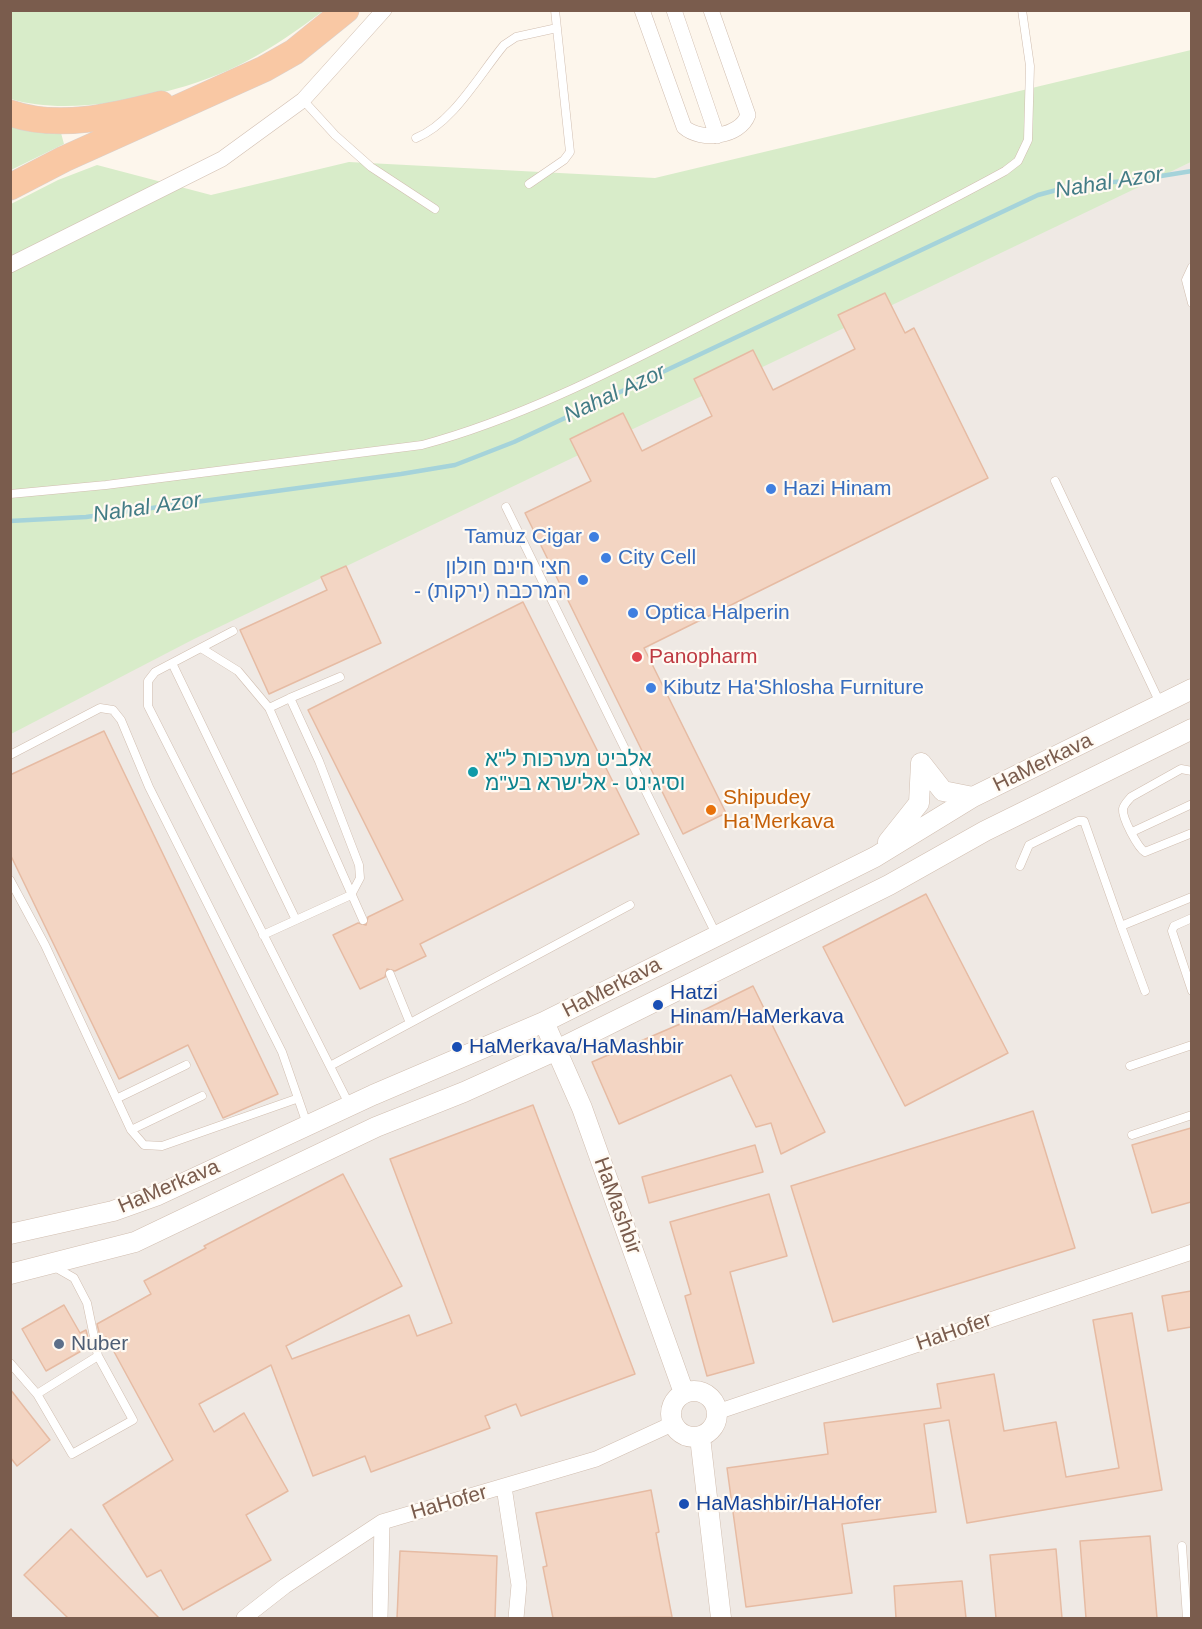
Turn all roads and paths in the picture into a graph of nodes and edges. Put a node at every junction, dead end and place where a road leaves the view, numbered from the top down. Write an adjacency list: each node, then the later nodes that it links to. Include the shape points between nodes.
1 (346, 10): 9 (highway, via 294,52)
2 (384, 10): 10 (street)
3 (555, 10): 8 (lane)
4 (642, 10): 12 (street, via 684,127 699,135)
5 (674, 10): 12 (street)
6 (711, 10): 12 (street, via 748,115 740,127)
7 (1022, 10): 21 (lane, via 1030,66 1028,140 1018,161 908,224 625,365 464,434 422,445)
8 (557, 28): 13 (lane, via 516,37 504,45 447,117); 14 (lane, via 570,152)
9 (264, 69): 11 (highway, via 119,114 45,120); 15 (highway)
10 (303, 100): 16 (lane, via 371,167); 17 (street, via 222,159)
11 (10, 113)
12 (717, 136)
13 (416, 138)
14 (529, 184)
15 (10, 187)
16 (435, 209)
17 (10, 265)
18 (1191, 267): 19 (lane, via 1186,280)
19 (1191, 303)
20 (1054, 481): 29 (lane)
21 (10, 494)
22 (506, 507): 49 (lane)
23 (233, 631): 24 (lane)
24 (201, 648): 25 (lane); 30 (lane, via 238,671)
25 (172, 663): 45 (lane); 48 (lane, via 148,681 148,706)
26 (340, 677): 28 (lane)
27 (1191, 689): 29 (street, HaMerkava)
28 (290, 698): 30 (lane); 41 (lane, via 359,865 360,878)
29 (1161, 704): 34 (street, HaMerkava)
30 (269, 708): 41 (lane)
31 (1191, 729): 57 (street, HaMerkava)
32 (10, 755): 63 (lane, via 100,708 113,710 282,1052)
33 (1191, 771): 36 (lane, via 1181,770 1126,802 1123,813)
34 (973, 797): 38 (street, HaMerkava); 38 (street, via 943,791 921,763 920,803)
35 (1191, 804): 36 (lane)
36 (1132, 831): 37 (lane, via 1145,852)
37 (1191, 833)
38 (875, 857): 49 (street, HaMerkava)
39 (1020, 866): 47 (lane, via 1029,844 1084,821)
40 (10, 880): 62 (lane)
41 (351, 895): 45 (lane); 46 (lane)
42 (1191, 897): 47 (lane)
43 (630, 904): 55 (lane)
44 (1191, 918): 51 (lane, via 1178,923 1172,931)
45 (296, 920): 48 (lane)
46 (363, 920)
47 (1121, 926): 52 (lane)
48 (263, 935): 59 (lane)
49 (717, 936): 54 (street, HaMerkava)
50 (390, 974): 55 (lane)
51 (1190, 981): 53 (lane)
52 (1145, 991)
53 (1191, 991)
54 (544, 1022): 57 (street, HaMashbir); 64 (street, HaMerkava)
55 (410, 1023): 59 (lane)
56 (1191, 1045): 60 (lane)
57 (558, 1050): 71 (street, HaMerkava, via 376,1127 135,1242); 75 (street, HaMashbir)
58 (186, 1065): 62 (lane)
59 (330, 1066): 64 (lane)
60 (1130, 1066)
61 (202, 1096): 67 (lane)
62 (118, 1098): 67 (lane)
63 (296, 1099): 66 (lane); 67 (lane, via 162,1146 144,1145)
64 (350, 1106): 66 (street, HaMerkava)
65 (1191, 1114): 68 (lane)
66 (307, 1126): 69 (street, HaMerkava, via 113,1211)
67 (131, 1130)
68 (1132, 1135)
69 (10, 1234)
70 (1191, 1252): 77 (street, HaHofer)
71 (51, 1266): 72 (street, HaMerkava); 73 (lane, via 74,1278 87,1303)
72 (10, 1274)
73 (98, 1356): 76 (lane); 76 (lane, via 133,1420 72,1454)
74 (10, 1363): 76 (lane)
75 (684, 1393): 77 (street, via 705,1394); 78 (street, via 670,1410)
76 (37, 1394)
77 (717, 1412): 79 (street, via 713,1428)
78 (672, 1424): 79 (street, via 684,1436); 80 (street, HaHofer, via 596,1459)
79 (700, 1437): 86 (street)
80 (504, 1487): 81 (street, HaHofer); 85 (street, via 519,1585)
81 (382, 1522): 83 (street, HaHofer); 84 (street)
82 (1182, 1546): 87 (lane)
83 (244, 1618)
84 (380, 1618)
85 (516, 1618)
86 (721, 1618)
87 (1187, 1618)

